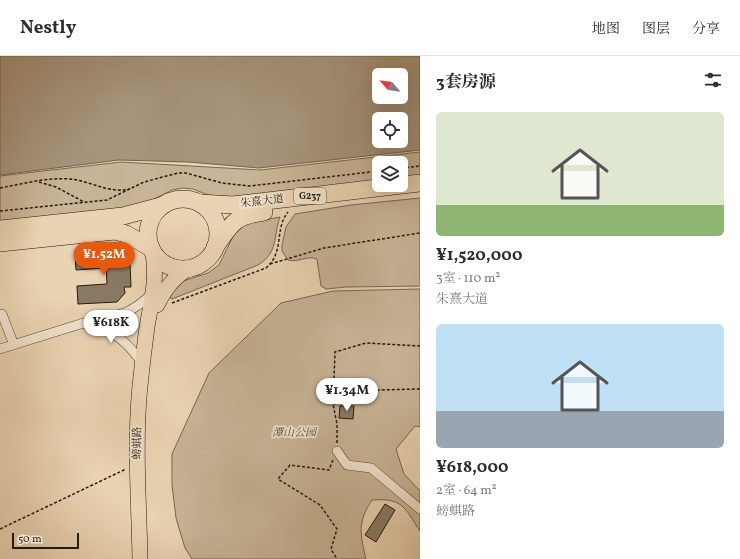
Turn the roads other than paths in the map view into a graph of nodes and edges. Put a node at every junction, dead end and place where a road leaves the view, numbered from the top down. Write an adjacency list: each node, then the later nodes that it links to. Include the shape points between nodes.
1 (420, 183): 3 (highway, 朱熹大道 / G237, via 233,205)
2 (420, 193): 7 (highway, 朱熹大道 / G237, via 248,214 239,217)
3 (200, 203): 4 (highway, G237, via 180,198); 7 (highway, via 211,213 217,227)
4 (161, 206): 5 (highway, G237, via 123,216); 8 (highway, via 153,215 149,226 148,237)
5 (0, 229)
6 (0, 242): 8 (highway, via 115,231 139,240)
7 (215, 247): 9 (highway, G237, via 205,261)
8 (152, 250): 9 (highway, via 158,258 172,267); 10 (main road, via 156,279)
9 (189, 268): 13 (main road, via 166,288 156,306)
10 (154, 291): 12 (street, via 142,305 132,310); 13 (main road)
11 (1, 312): 14 (street)
12 (79, 324): 14 (street); 16 (street, via 113,332 131,346)
13 (149, 328): 16 (main road, 螃蜞路); 19 (main road, via 142,434)
14 (14, 345): 15 (street)
15 (0, 349)
16 (142, 364): 19 (main road, 螃蜞路, via 138,463)
17 (337, 451): 18 (street, via 347,465 371,468)
18 (420, 509)
19 (141, 557)

